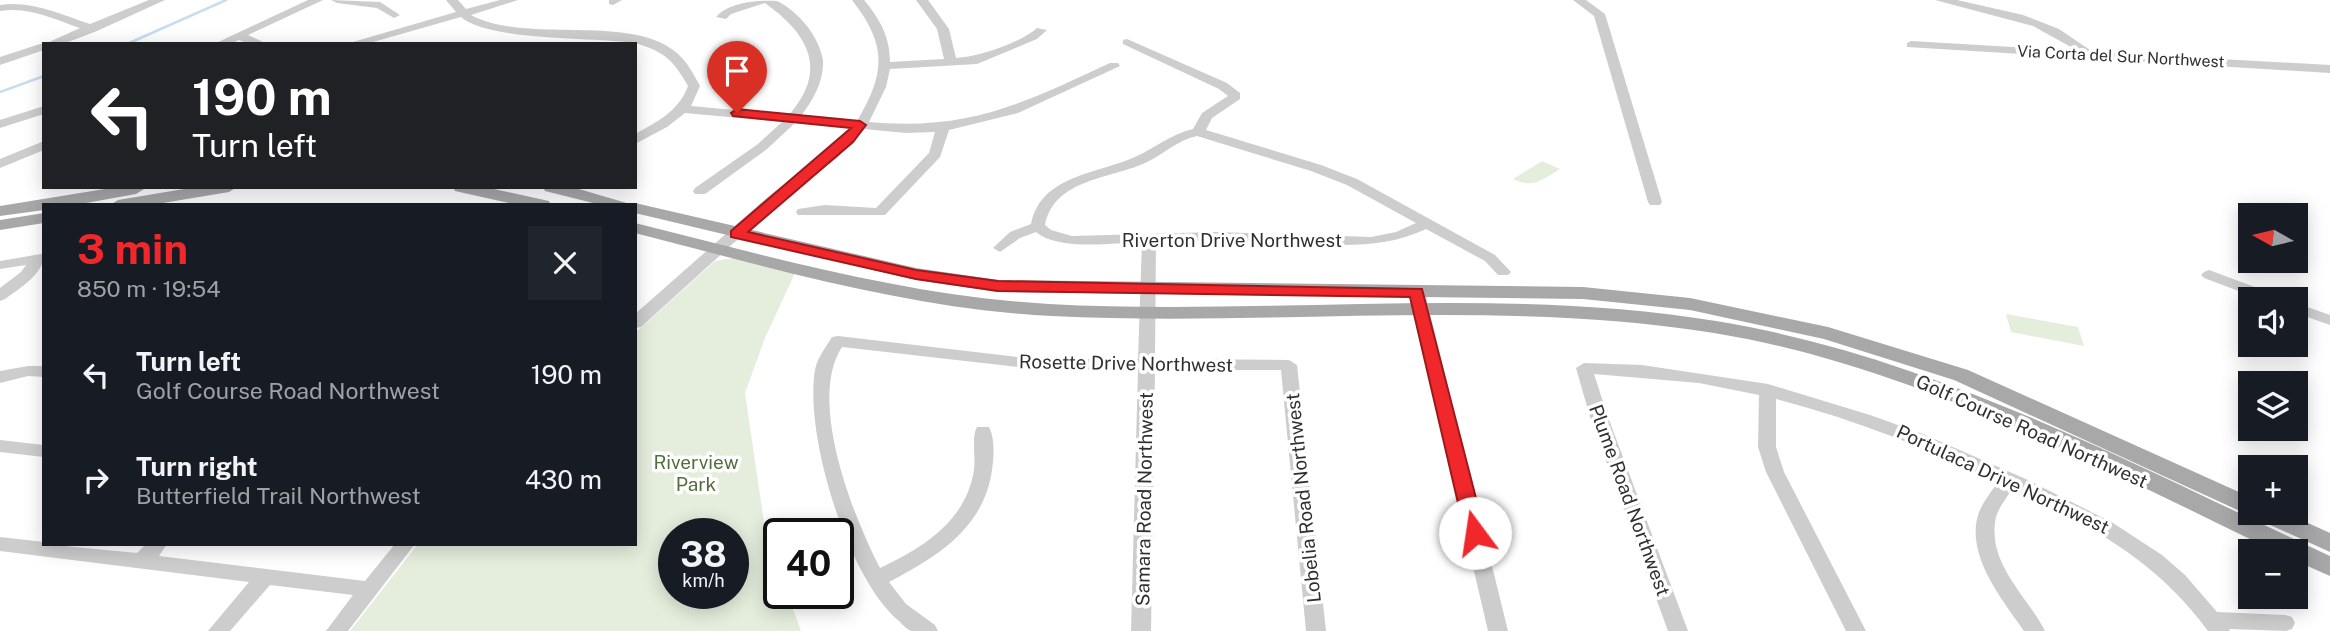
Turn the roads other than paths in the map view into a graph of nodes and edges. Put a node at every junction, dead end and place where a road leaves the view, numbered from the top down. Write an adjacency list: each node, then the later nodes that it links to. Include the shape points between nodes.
1 (159, 0): 16 (street)
2 (317, 0): 18 (street)
3 (337, 0): 14 (street, via 380,5)
4 (452, 0): 13 (street)
5 (512, 0): 13 (street)
6 (765, 0): 15 (street); 34 (street, via 802,25 815,47 816,75)
7 (858, 0): 29 (street, via 885,41)
8 (942, 0): 11 (street)
9 (1580, 0): 47 (street, via 1599,14)
10 (1941, 0): 26 (street, via 2047,27)
11 (924, 2): 28 (street, via 943,29)
12 (0, 8): 16 (street, via 24,8)
13 (464, 13): 22 (street); 32 (street, via 501,30 626,38 664,48 675,56 694,86 692,99)
14 (394, 15)
15 (722, 17)
16 (93, 29): 19 (street)
17 (1041, 30): 28 (street, via 989,56)
18 (239, 36): 20 (street); 21 (street)
19 (57, 42)
20 (225, 42)
21 (256, 42)
22 (359, 42)
23 (1127, 42): 38 (street, via 1236,96 1207,116)
24 (1911, 45): 26 (street, Via Corta del Sur Northwest)
25 (42, 47): 27 (street)
26 (2088, 53): 31 (street, Via Corta del Sur Northwest)
27 (0, 61)
28 (951, 63): 29 (street)
29 (885, 66): 36 (street, via 872,106)
30 (1114, 66): 37 (street, via 995,119)
31 (2330, 69)
32 (684, 108): 34 (street); 39 (street)
33 (42, 111): 35 (street)
34 (792, 118): 36 (street); 46 (street, via 767,143)
35 (0, 124)
36 (860, 125): 37 (street); 61 (street)
37 (943, 128): 55 (street, via 934,154 880,212)
38 (1198, 132): 57 (street, via 1334,175); 59 (street, via 1176,137 1138,162 1062,189 1048,199)
39 (637, 140)
40 (42, 146): 41 (street)
41 (0, 164)
42 (133, 189): 48 (main road)
43 (217, 189): 49 (main road)
44 (470, 189): 50 (main road)
45 (559, 189): 51 (main road)
46 (700, 191)
47 (1655, 202)
48 (55, 203)
49 (130, 203)
50 (534, 203)
51 (614, 203)
52 (42, 205): 54 (main road)
53 (637, 209): 61 (main road, Golf Course Road Northwest)
54 (0, 211)
55 (803, 212)
56 (42, 218): 58 (main road)
57 (1427, 223): 62 (street, Riverton Drive Northwest, via 1400,236 1371,241 1215,236); 67 (street, via 1490,258)
58 (0, 225)
59 (1038, 226): 62 (street, Riverton Drive Northwest, via 1072,240); 63 (street, via 1015,235)
60 (637, 228): 64 (main road, Golf Course Road Northwest)
61 (736, 234): 64 (street); 70 (main road, Golf Course Road Northwest, via 959,282)
62 (1149, 240): 70 (street, Samara Road Northwest)
63 (1000, 248)
64 (719, 249): 73 (main road, Golf Course Road Northwest, via 846,281 958,302 1049,310); 76 (street)
65 (40, 258): 66 (street); 71 (street, via 18,285)
66 (0, 265)
67 (1503, 272)
68 (2209, 275): 69 (street)
69 (2242, 287)
70 (1148, 290): 72 (main road, Golf Course Road Northwest); 73 (street, Samara Road Northwest)
71 (0, 296)
72 (1419, 302): 73 (main road, Golf Course Road Northwest); 87 (main road, Golf Course Road Northwest, via 1583,293 1640,297 1690,303 1828,333 1982,384); 89 (main road, Golf Course Road Northwest, via 1642,317 1752,333 1837,354 1986,407); 107 (street)
73 (1146, 310): 77 (street, Samara Road Northwest)
74 (2308, 312): 75 (street)
75 (2330, 320)
76 (637, 321)
77 (1146, 365): 78 (street, Rosette Drive Northwest); 98 (street, Rosette Drive Northwest, via 1035,364 838,341 823,369 825,432 849,521); 105 (street, Samara Road Northwest)
78 (1289, 365): 106 (street, Lobelia Road Northwest)
79 (1584, 368): 82 (street, Portulaca Drive Northwest, via 1707,378); 108 (street, Plume Road Northwest)
80 (42, 372): 81 (street)
81 (0, 377)
82 (1768, 390): 86 (street, Portulaca Drive Northwest, via 1864,417); 109 (street, via 1767,447 1775,472)
83 (983, 431): 98 (street, via 984,478 959,526 922,557)
84 (0, 446): 85 (street)
85 (42, 451)
86 (2009, 479): 101 (street, Portulaca Drive Northwest, via 2129,539 2180,580); 110 (street, via 1988,515 1988,550)
87 (2238, 501)
88 (2291, 525): 90 (main road)
89 (2270, 539)
90 (2330, 543)
91 (0, 544): 94 (street)
92 (153, 546): 94 (street)
93 (404, 546): 99 (street)
94 (131, 555): 97 (street)
95 (2308, 557): 96 (main road, Golf Course Road Northwest)
96 (2330, 567)
97 (265, 577): 99 (street); 102 (street)
98 (876, 579): 104 (street, via 892,602)
99 (369, 589): 103 (street)
100 (2285, 623): 101 (street)
101 (2216, 625)
102 (218, 631)
103 (336, 631)
104 (928, 631)
105 (1141, 631)
106 (1316, 631)
107 (1499, 631)
108 (1678, 631)
109 (1856, 631)
110 (2035, 631)

